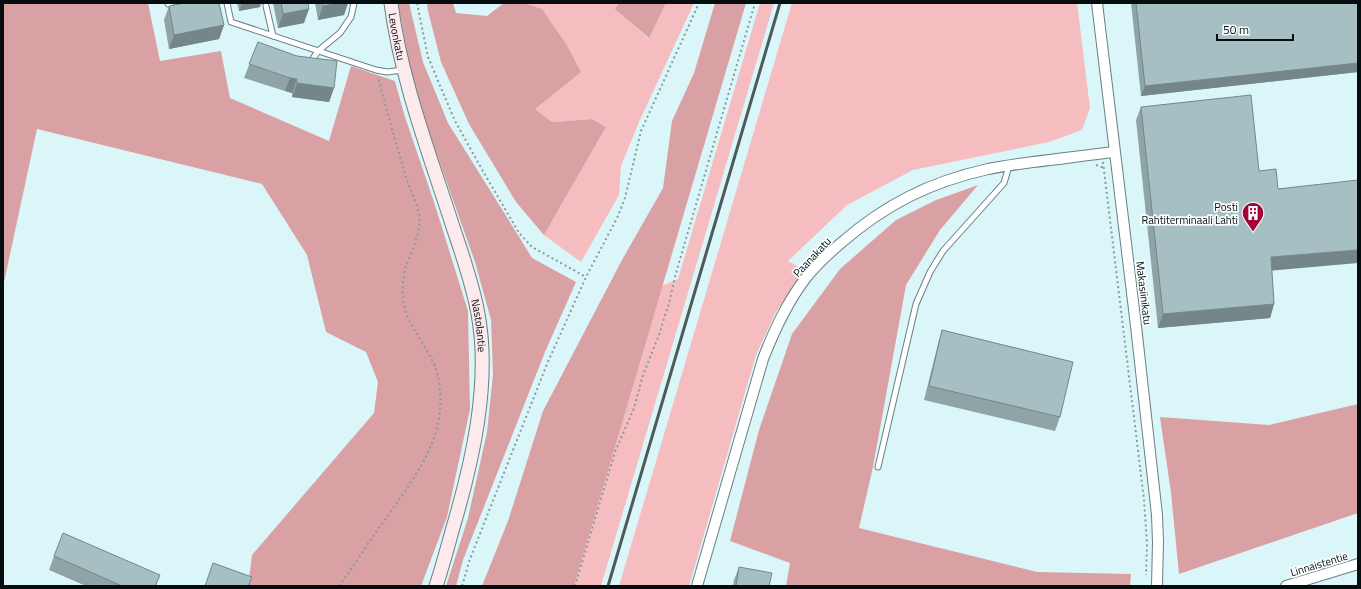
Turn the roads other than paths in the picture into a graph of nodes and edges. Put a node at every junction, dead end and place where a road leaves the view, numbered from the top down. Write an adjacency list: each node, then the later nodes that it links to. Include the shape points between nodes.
1 (227, 3): 6 (lane, via 231,22)
2 (354, 3): 7 (lane, via 351,17 340,33)
3 (391, 3): 9 (main road, Levonkatu)
4 (1097, 3): 10 (street, Makasiinikatu)
5 (266, 6): 6 (lane)
6 (273, 36): 7 (lane)
7 (318, 51): 8 (lane); 9 (lane, via 376,70)
8 (309, 65)
9 (403, 70): 14 (main road, Nastolantie, via 468,275 478,314 481,346 481,381 472,452)
10 (1114, 152): 11 (street, Paanakatu); 16 (street, Makasiinikatu, via 1157,515)
11 (1009, 166): 12 (lane, via 1004,183 943,251 930,272 916,304); 15 (street, Paanakatu, via 961,175 931,185 902,199 878,213 849,236 805,279 774,330 763,360)
12 (878, 467)
13 (1358, 564): 17 (street, Linnaistentie)
14 (436, 586)
15 (697, 586)
16 (1157, 586)
17 (1286, 586)

